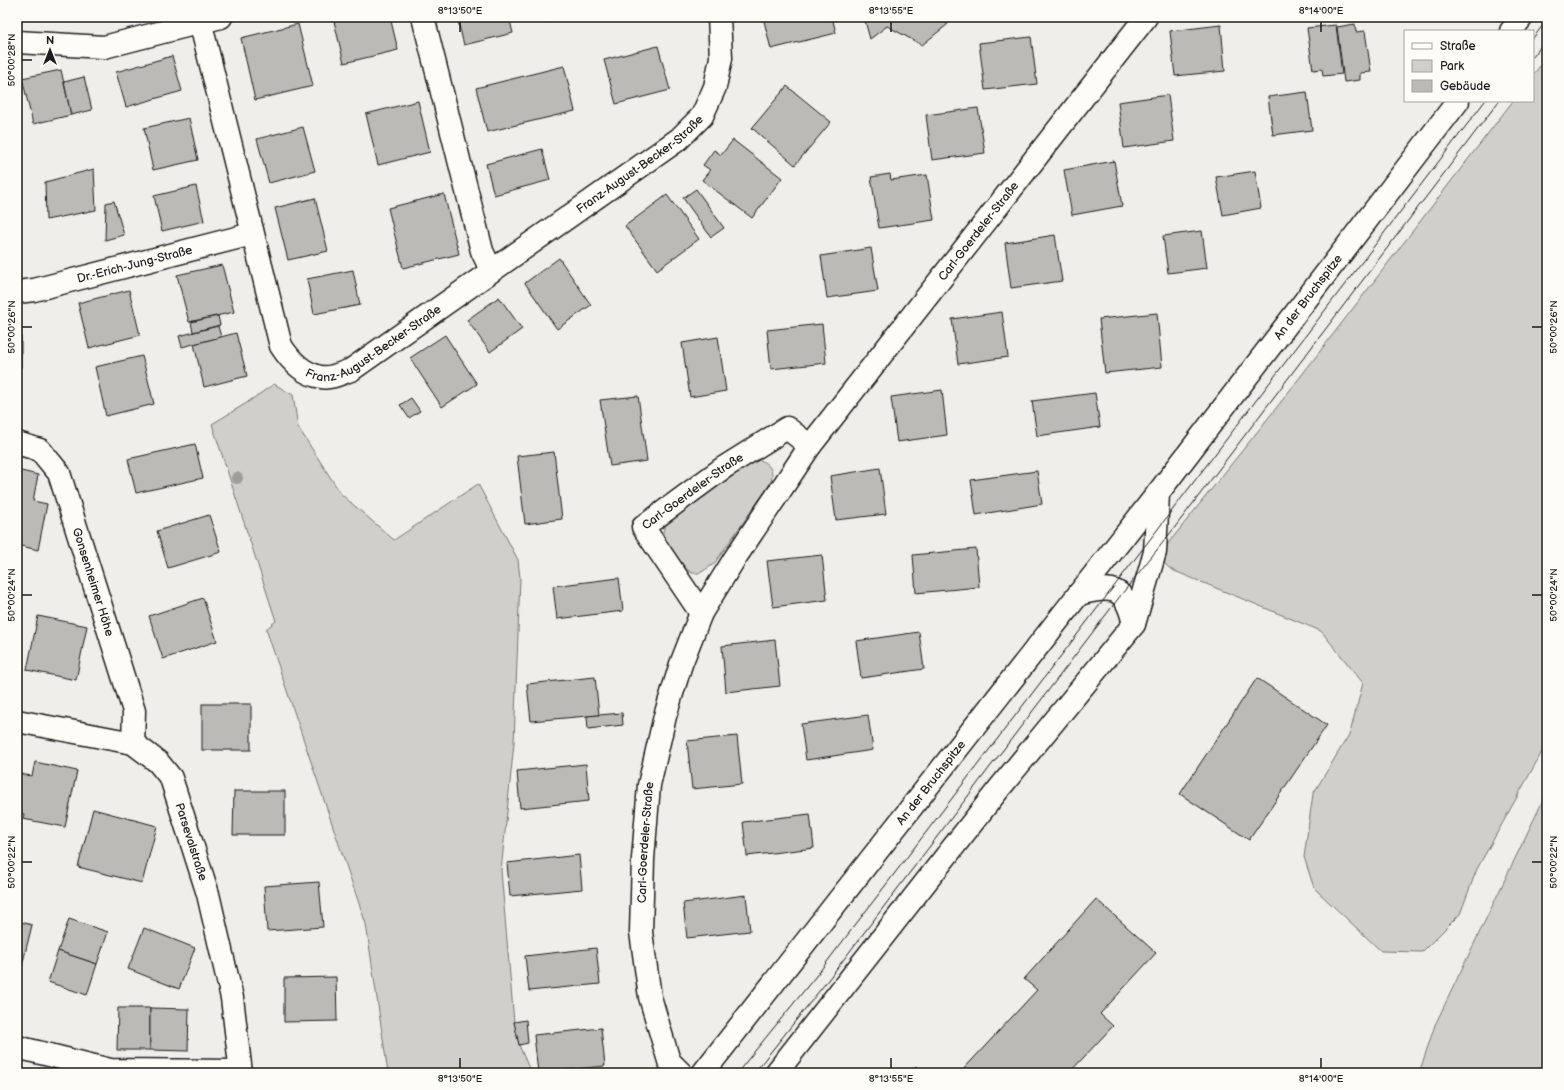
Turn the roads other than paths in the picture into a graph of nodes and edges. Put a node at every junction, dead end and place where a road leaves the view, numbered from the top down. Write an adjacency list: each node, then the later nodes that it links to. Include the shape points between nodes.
1 (221, 17): 6 (street)
2 (423, 17): 11 (street, via 482,251)
3 (719, 17): 11 (street, Franz-August-Becker-Straße, via 721,58 715,87 702,116 679,139)
4 (1146, 17): 14 (street, Carl-Goerdeler-Straße)
5 (1522, 17): 7 (street)
6 (199, 20): 8 (street, via 104,47); 10 (street)
7 (1513, 30)
8 (17, 42)
9 (1457, 102): 15 (street, An der Bruchspitze)
10 (252, 234): 11 (street, Franz-August-Becker-Straße, via 281,346 292,362 307,372 322,377 351,370); 12 (street, Dr.-Erich-Jung-Straße, via 34,290)
11 (491, 270)
12 (17, 292)
13 (17, 443): 20 (street, Gonsenheimer Höhe, via 40,450 59,473 134,711)
14 (810, 446): 17 (street, Carl-Goerdeler-Straße); 17 (street, Carl-Goerdeler-Straße, via 787,428 723,468 643,527)
15 (1158, 493): 16 (street, An der Bruchspitze); 18 (street, via 1155,552)
16 (1079, 594): 18 (street, via 1112,589 1127,603); 24 (street, An der Bruchspitze)
17 (701, 613): 23 (street, Carl-Goerdeler-Straße, via 664,716 649,785 643,859 641,932 650,997 670,1061)
18 (1134, 624): 25 (street, via 998,790)
19 (17, 721): 20 (street, Parsevalstraße)
20 (133, 743): 22 (street, Parsevalstraße, via 158,762 172,778 208,894 232,998)
21 (17, 1046): 22 (street, via 110,1070)
22 (240, 1072)
23 (681, 1073)
24 (703, 1073)
25 (776, 1073)

